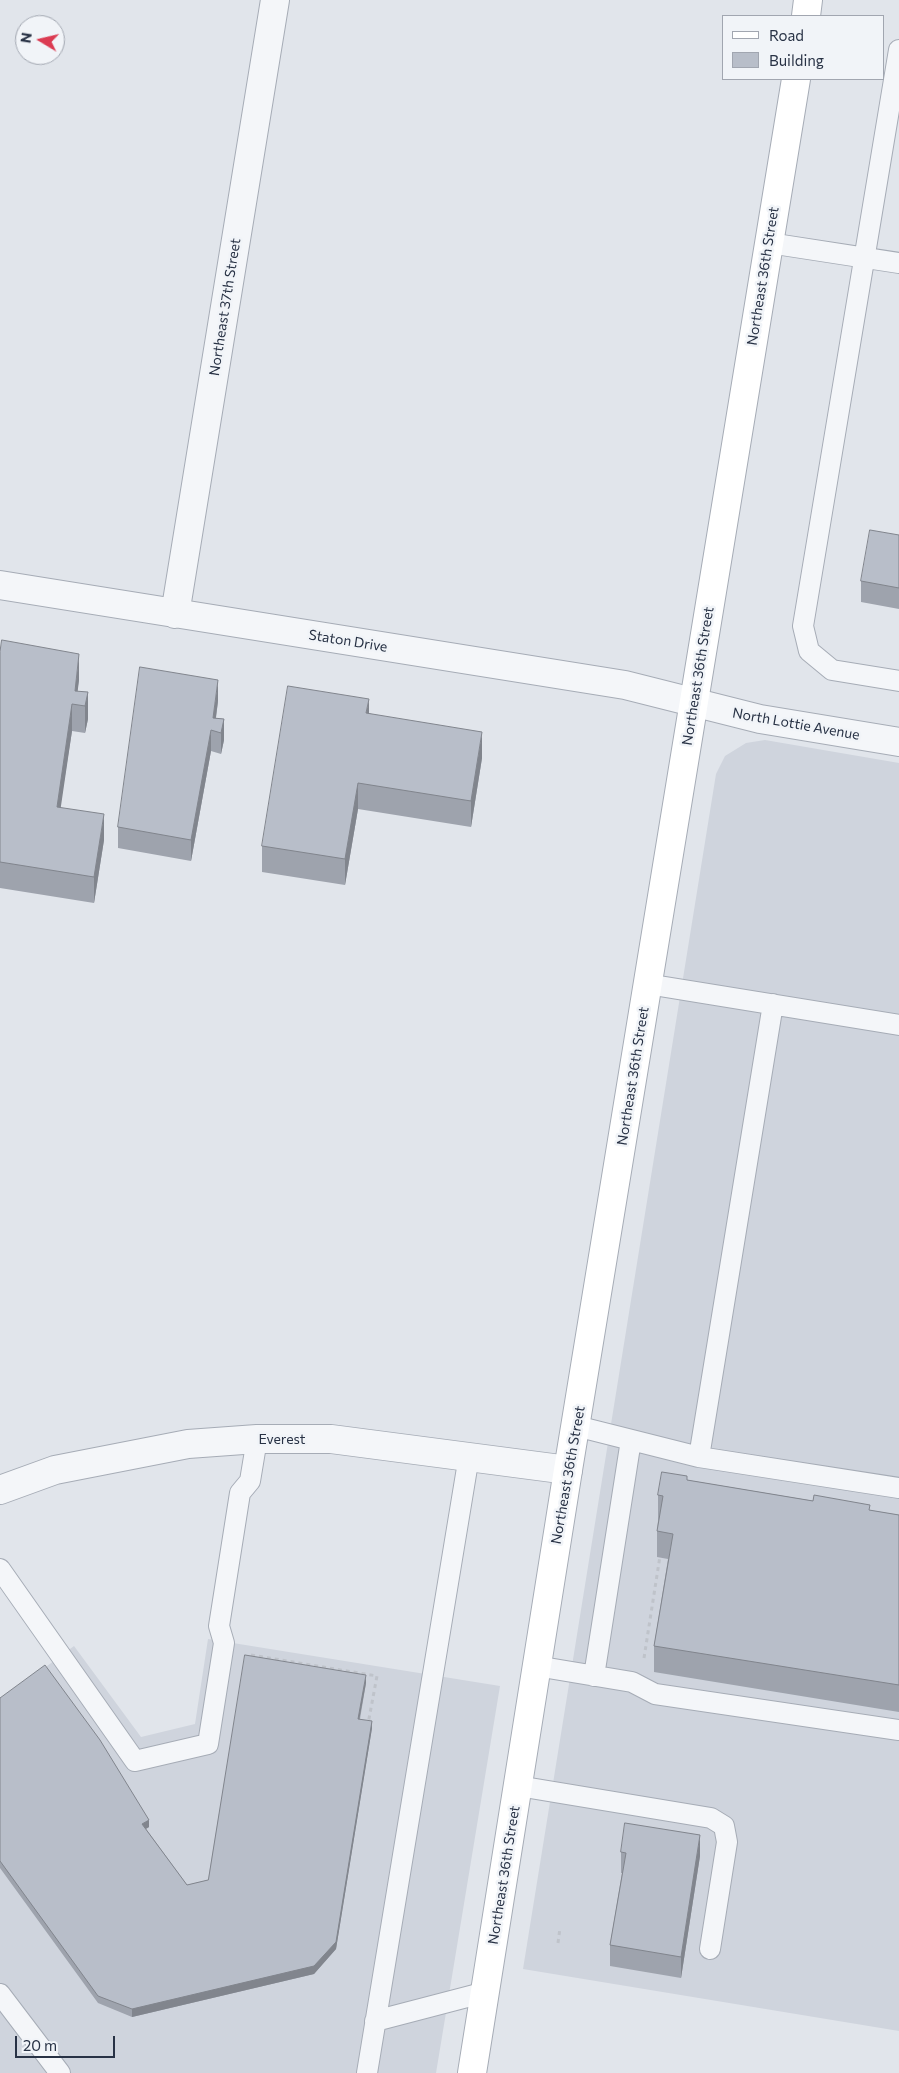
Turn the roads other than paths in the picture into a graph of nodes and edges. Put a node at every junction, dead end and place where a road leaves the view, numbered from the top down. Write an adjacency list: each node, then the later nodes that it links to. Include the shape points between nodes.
1 (275, 0): 10 (street, Northeast 37th Street)
2 (808, 0): 3 (main road)
3 (806, 15)
4 (899, 50): 7 (lane)
5 (796, 80): 6 (main road, Northeast 36th Street)
6 (769, 243): 7 (lane); 12 (main road, Northeast 36th Street)
7 (865, 258): 8 (lane); 11 (lane, via 802,626 809,652 832,670)
8 (899, 264)
9 (0, 585): 10 (street, Staton Drive)
10 (175, 614): 12 (street, Staton Drive, via 625,685)
11 (899, 681)
12 (694, 703): 13 (street, North Lottie Avenue, via 760,720); 14 (main road, Northeast 36th Street)
13 (899, 742)
14 (647, 984): 15 (lane); 17 (main road, Northeast 36th Street)
15 (773, 1004): 16 (lane); 21 (lane)
16 (899, 1025)
17 (576, 1426): 19 (lane); 22 (main road, Northeast 36th Street)
18 (257, 1438): 20 (street, Everest, via 331,1439); 24 (street, Everest, via 188,1444 64,1468); 25 (lane, via 250,1481 240,1493 238,1503 219,1626 224,1643 208,1744 135,1761)
19 (632, 1440): 21 (lane); 27 (lane)
20 (469, 1456): 22 (street, Everest); 33 (lane)
21 (699, 1457): 23 (lane)
22 (568, 1470): 26 (main road, Northeast 36th Street)
23 (899, 1488)
24 (0, 1490)
25 (0, 1569)
26 (536, 1666): 27 (lane); 29 (main road, Northeast 36th Street)
27 (594, 1676): 28 (lane, via 632,1682 655,1694)
28 (899, 1730)
29 (518, 1786): 30 (lane, via 711,1818 724,1826 727,1842); 31 (main road, Northeast 36th Street)
30 (710, 1949)
31 (486, 1992): 33 (lane); 36 (main road, Northeast 36th Street)
32 (0, 1994): 34 (lane)
33 (375, 2021): 35 (lane)
34 (57, 2072)
35 (367, 2073)
36 (472, 2073)

